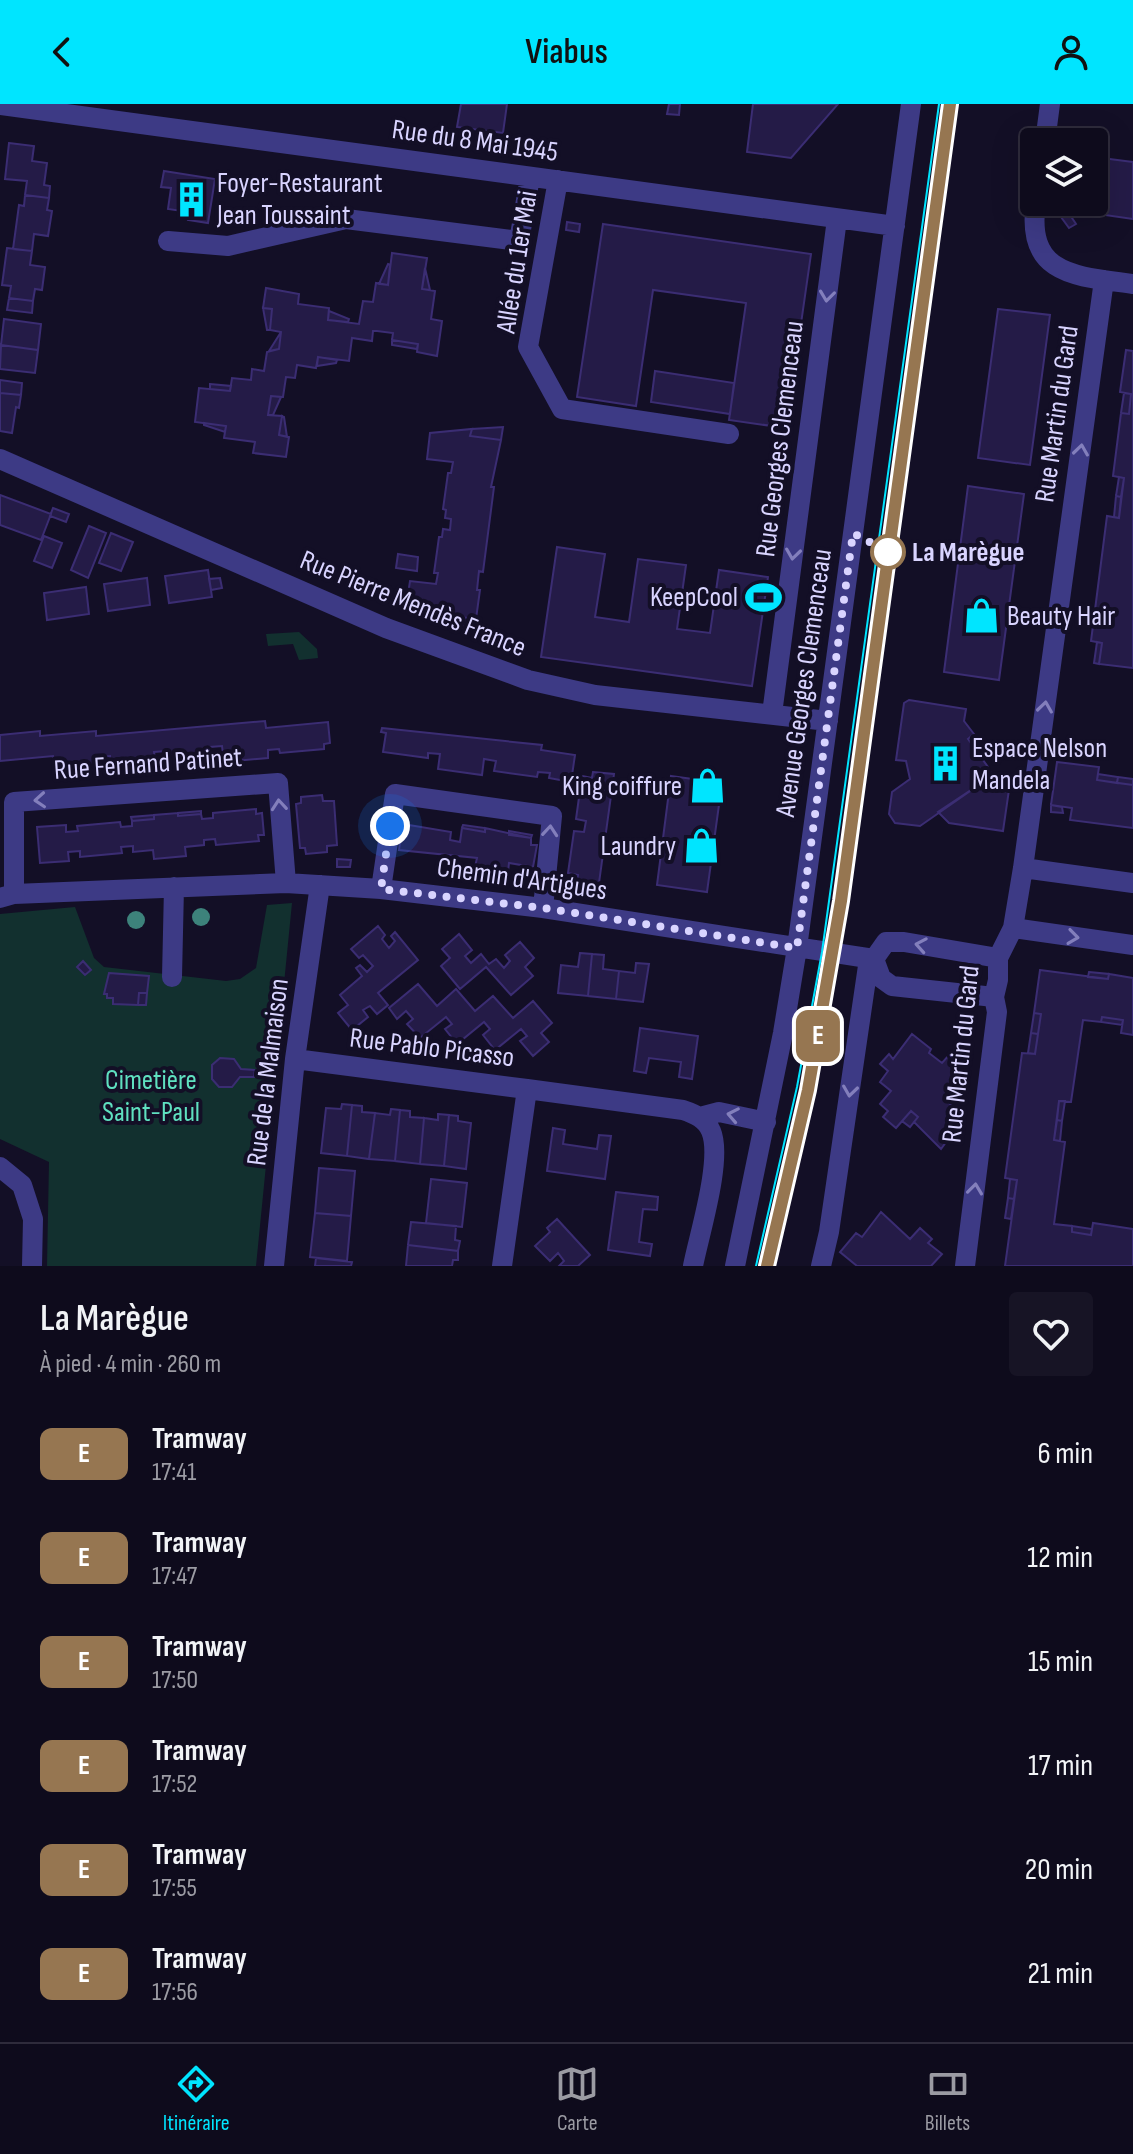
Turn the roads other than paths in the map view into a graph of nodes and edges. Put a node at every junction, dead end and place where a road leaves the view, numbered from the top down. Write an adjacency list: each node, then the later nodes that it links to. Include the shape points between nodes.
1 (911, 104): 10 (street, Avenue Georges Clemenceau)
2 (1050, 104): 5 (street)
3 (0, 105): 4 (street, Rue du 8 Mai 1945)
4 (39, 107): 6 (street, Rue du 8 Mai 1945)
5 (1047, 128)
6 (530, 177): 7 (street, Rue du 8 Mai 1945); 11 (street, via 519,241 346,219 228,246)
7 (558, 180): 9 (street, Rue du 8 Mai 1945); 14 (street, Allée du 1er Mai, via 528,347 562,409)
8 (1034, 216): 12 (street, via 1036,240 1047,260 1069,274)
9 (837, 219): 10 (street, Rue du 8 Mai 1945); 16 (street, Rue Georges Clemenceau, one-way to 16)
10 (895, 226): 17 (street, Avenue Georges Clemenceau)
11 (168, 241)
12 (1104, 280): 13 (street); 18 (street, Rue Martin du Gard, one-way to 12)
13 (1133, 284)
14 (729, 434)
15 (0, 459): 16 (street, Rue Pierre Mendès France, via 386,628 528,680 595,695)
16 (772, 714): 17 (street, Rue Pierre Mendès France)
17 (828, 721): 28 (street, Avenue Georges Clemenceau)
18 (1023, 868): 20 (street); 26 (street, Rue Martin du Gard)
19 (286, 883): 21 (street, Chemin d'Artigues); 22 (street, Chemin d'Artigues); 24 (street, Rue Fernand Patinet, one-way to 24, via 278,783 14,802)
20 (1133, 883)
21 (320, 885): 23 (street, Chemin d'Artigues); 33 (street, Rue de la Malmaison)
22 (174, 887): 24 (street, Chemin d'Artigues); 31 (street)
23 (381, 889): 25 (street, Chemin d'Artigues); 25 (street, one-way to 23, via 552,816 395,794)
24 (7, 896)
25 (543, 908): 28 (street, Chemin d'Artigues)
26 (1013, 928): 27 (street, one-way to 27); 29 (street, Rue Martin du Gard)
27 (1133, 945)
28 (797, 948): 30 (street, Chemin d'Artigues); 36 (street, Avenue Georges Clemenceau)
29 (998, 958): 30 (street, one-way to 30, via 886,942); 32 (street, Rue Martin du Gard)
30 (871, 959): 32 (street, via 892,986); 43 (street, one-way to 43)
31 (172, 977)
32 (994, 997): 44 (street, Rue Martin du Gard, one-way to 32, via 997,1012)
33 (295, 1059): 34 (street, Rue Pablo Picasso); 39 (street, Rue de la Malmaison)
34 (527, 1089): 35 (street, via 683,1110); 40 (street, Rue Pablo Picasso)
35 (700, 1117): 36 (street, one-way to 35, via 719,1112); 41 (street, via 711,1130 715,1149)
36 (766, 1122): 42 (street, Avenue Georges Clemenceau)
37 (0, 1167): 38 (street, via 22,1185 33,1219)
38 (32, 1266)
39 (274, 1266)
40 (502, 1266)
41 (693, 1266)
42 (735, 1266)
43 (821, 1266)
44 (965, 1266)

